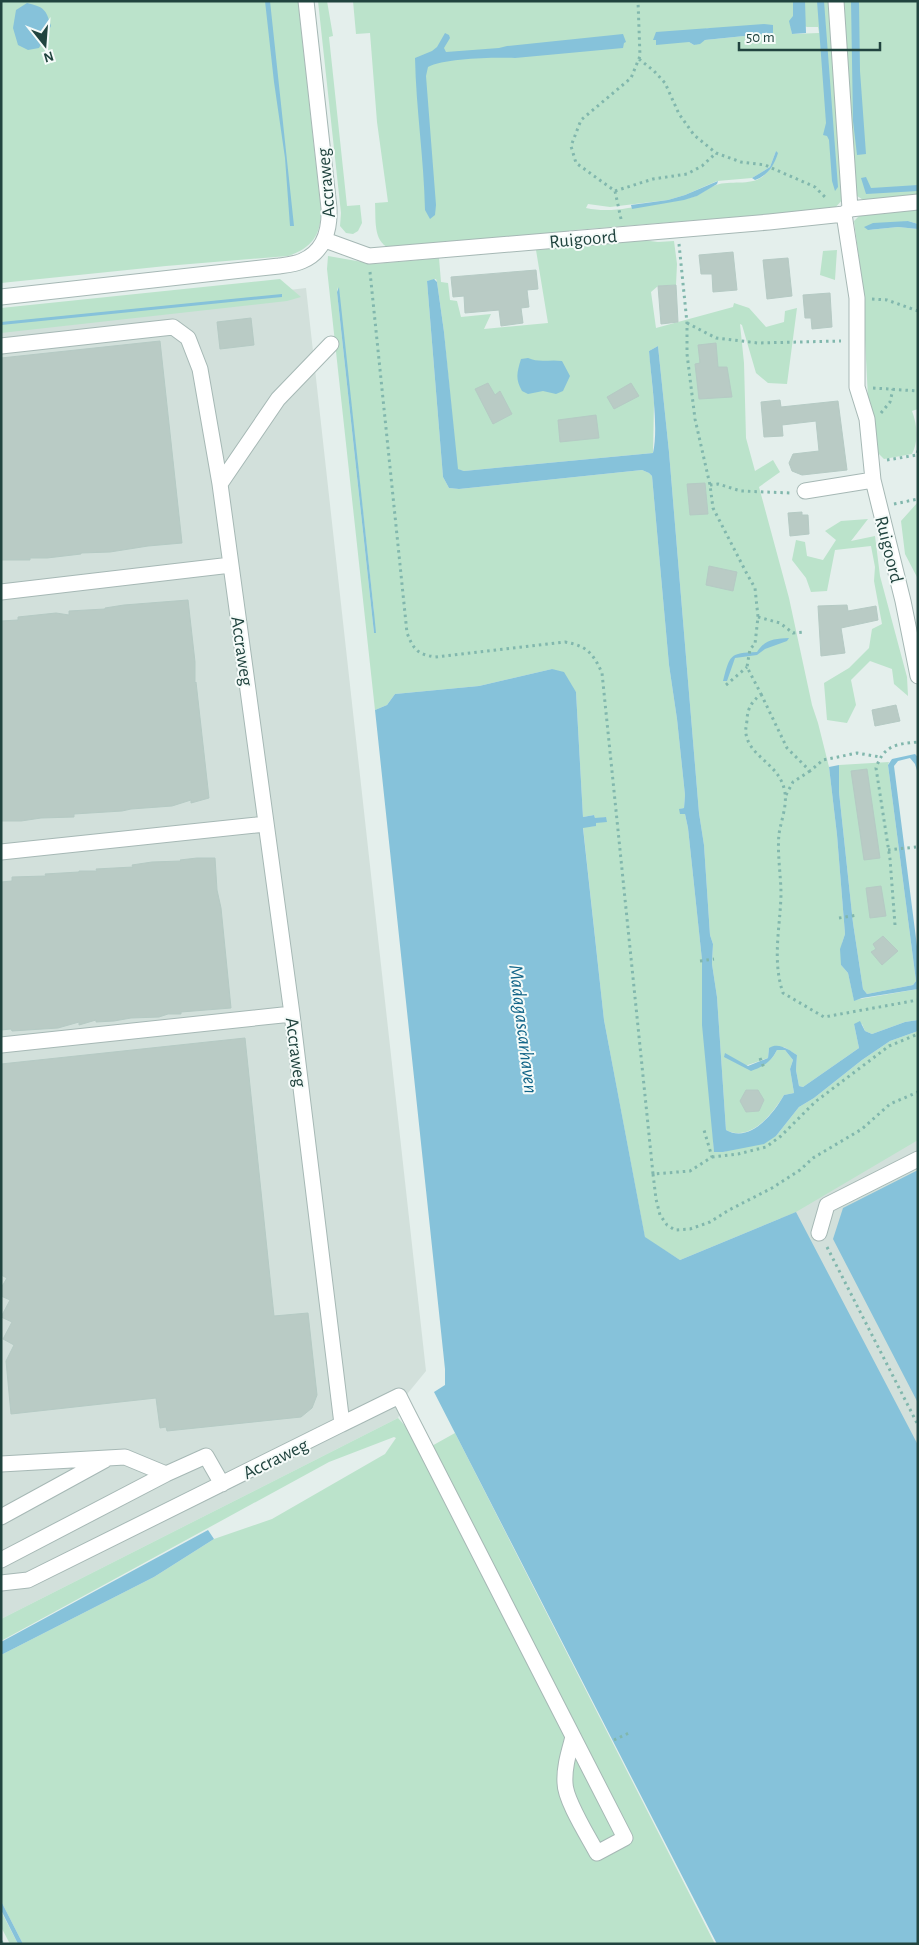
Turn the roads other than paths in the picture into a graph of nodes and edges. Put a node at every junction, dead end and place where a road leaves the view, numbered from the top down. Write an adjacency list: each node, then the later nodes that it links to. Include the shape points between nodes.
1 (306, 1): 5 (street, Accraweg, via 329,208 330,221)
2 (836, 1): 4 (street)
3 (918, 202): 4 (street, Ruigoord)
4 (843, 213): 5 (street, Ruigoord, via 369,256); 9 (street, Ruigoord, via 857,298 857,387 867,419)
5 (325, 240): 6 (street, Accraweg, via 302,261 279,266)
6 (1, 297)
7 (331, 344): 10 (street, via 278,399)
8 (1, 346): 10 (street, Accraweg, via 173,327 188,338 200,369)
9 (873, 480): 11 (street); 14 (street, Ruigoord)
10 (220, 484): 12 (street, Accraweg)
11 (806, 491)
12 (231, 565): 13 (street); 15 (street, Accraweg)
13 (1, 592)
14 (918, 676)
15 (266, 824): 16 (street); 17 (street, Accraweg)
16 (1, 852)
17 (292, 1014): 18 (street); 21 (street, Accraweg)
18 (1, 1045)
19 (918, 1159): 20 (street, via 827,1205)
20 (820, 1233)
21 (342, 1424): 25 (street, Accraweg); 29 (street, via 399,1396)
22 (109, 1458): 23 (street); 24 (street, via 125,1457); 26 (street)
23 (1, 1464)
24 (166, 1474): 25 (street, via 206,1456); 27 (street)
25 (222, 1484): 28 (street, Accraweg, via 28,1580)
26 (1, 1517)
27 (1, 1560)
28 (1, 1583)
29 (573, 1737): 29 (street, via 625,1838 597,1853 564,1784)

